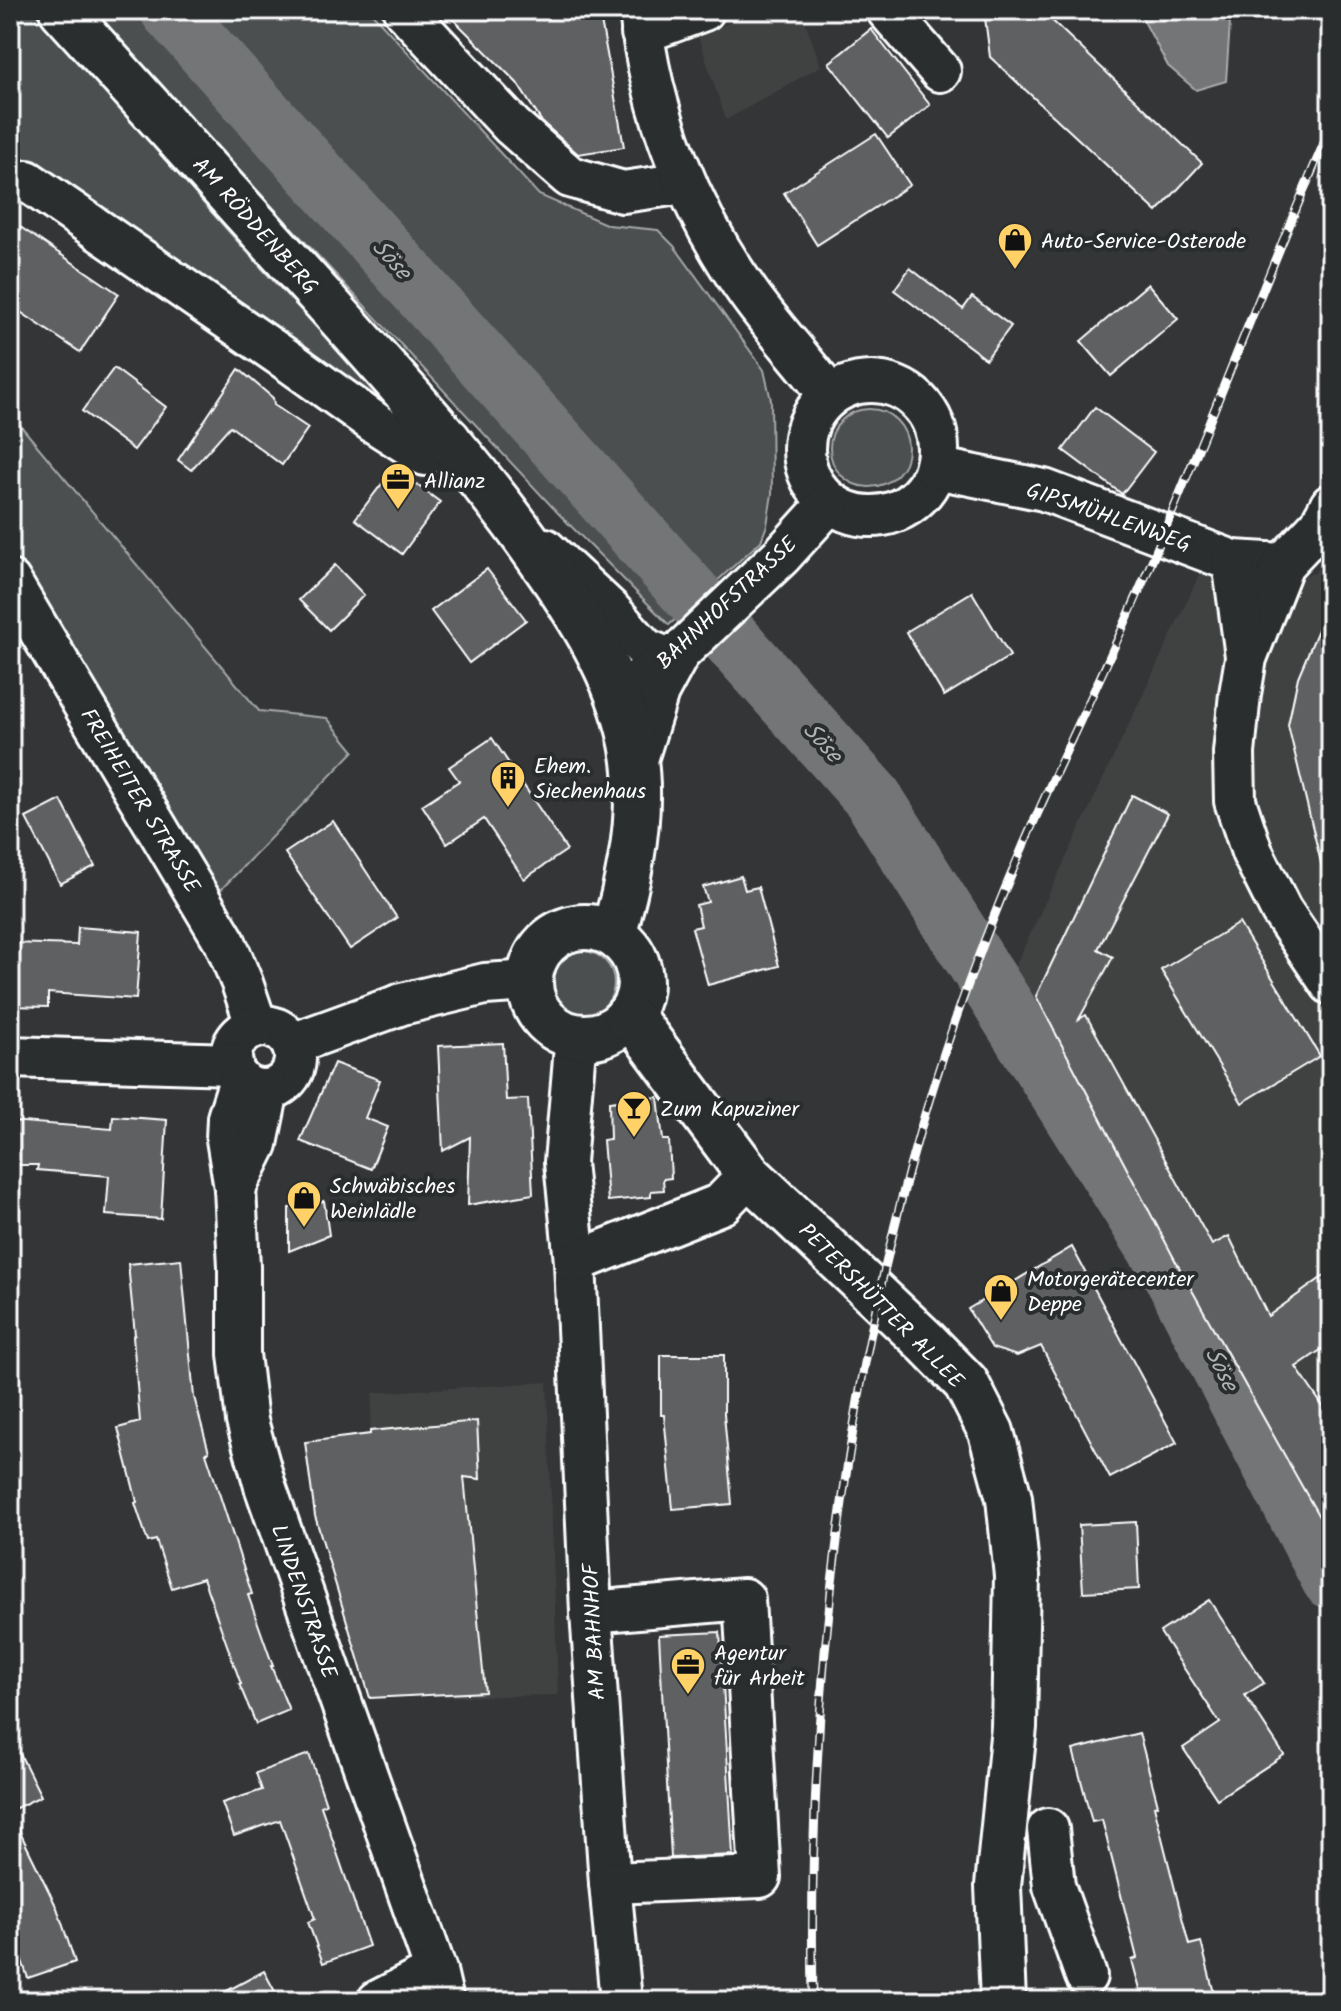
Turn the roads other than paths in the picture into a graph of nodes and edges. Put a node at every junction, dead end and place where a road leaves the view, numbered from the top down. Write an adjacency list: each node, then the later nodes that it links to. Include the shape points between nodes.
1 (62, 10): 10 (main road, AM RÖDDENBERG)
2 (404, 10): 8 (street, via 512,126 570,177 623,192)
3 (704, 10): 5 (street)
4 (887, 10): 6 (street)
5 (641, 22): 8 (street, via 651,76)
6 (940, 71)
7 (27, 181): 10 (street, via 425,455)
8 (685, 183): 9 (street, via 750,295)
9 (830, 396): 11 (street, via 865,382 906,391 932,419 938,438); 12 (street, via 814,413 805,436 805,463 818,491)
10 (450, 439): 14 (main road, AM RÖDDENBERG)
11 (936, 468): 12 (street, via 928,486 892,513 867,516); 15 (street, GIPSMÜHLENWEG, via 1044,490)
12 (830, 502): 18 (street, BAHNHOFSTRASSE)
13 (1331, 505): 16 (street, via 1320,525)
14 (516, 524): 18 (street, via 569,569 645,649); 20 (main road, AM RÖDDENBERG, via 584,624)
15 (1233, 561): 16 (street, GIPSMÜHLENWEG); 19 (street)
16 (1283, 564): 19 (street)
17 (10, 581): 26 (street, FREIHEITER STRASSE, via 225,942)
18 (675, 655): 20 (street, BAHNHOFSTRASSE); 21 (street)
19 (1246, 658): 24 (street, via 1234,753 1235,801 1252,852 1281,910)
20 (617, 695): 21 (main road, AM RÖDDENBERG)
21 (635, 766): 22 (main road, via 633,838)
22 (613, 934): 23 (main road, via 588,926 552,937 535,956); 25 (main road, via 634,957 639,972 636,1004)
23 (529, 981): 27 (main road, via 542,1018); 28 (street, via 485,984 402,1004)
24 (1331, 984)
25 (627, 1017): 27 (main road, via 604,1034); 31 (main road, PETERSHÜTTER ALLEE)
26 (257, 1027): 28 (street, via 278,1030); 30 (street, via 245,1032 232,1051)
27 (576, 1036): 32 (street, AM BAHNHOF, via 565,1162)
28 (292, 1044): 30 (street, via 292,1073 278,1087)
29 (10, 1057): 30 (street)
30 (247, 1078): 39 (street, LINDENSTRASSE, via 228,1118 227,1139 235,1188 239,1354 247,1421)
31 (749, 1175): 32 (street, via 721,1204); 36 (main road, PETERSHÜTTER ALLEE, via 966,1383 991,1432 1009,1498 1017,1576 1014,1727)
32 (575, 1262): 33 (street, AM BAHNHOF)
33 (591, 1612): 35 (street, AM BAHNHOF); 35 (street, via 744,1599 760,1877)
34 (1048, 1829): 37 (street)
35 (610, 1883): 41 (street, AM BAHNHOF)
36 (998, 1886): 37 (street); 42 (main road, PETERSHÜTTER ALLEE)
37 (1054, 1886): 38 (street)
38 (1086, 1976)
39 (439, 1986): 40 (street)
40 (378, 2001)
41 (621, 2001)
42 (1003, 2001)

